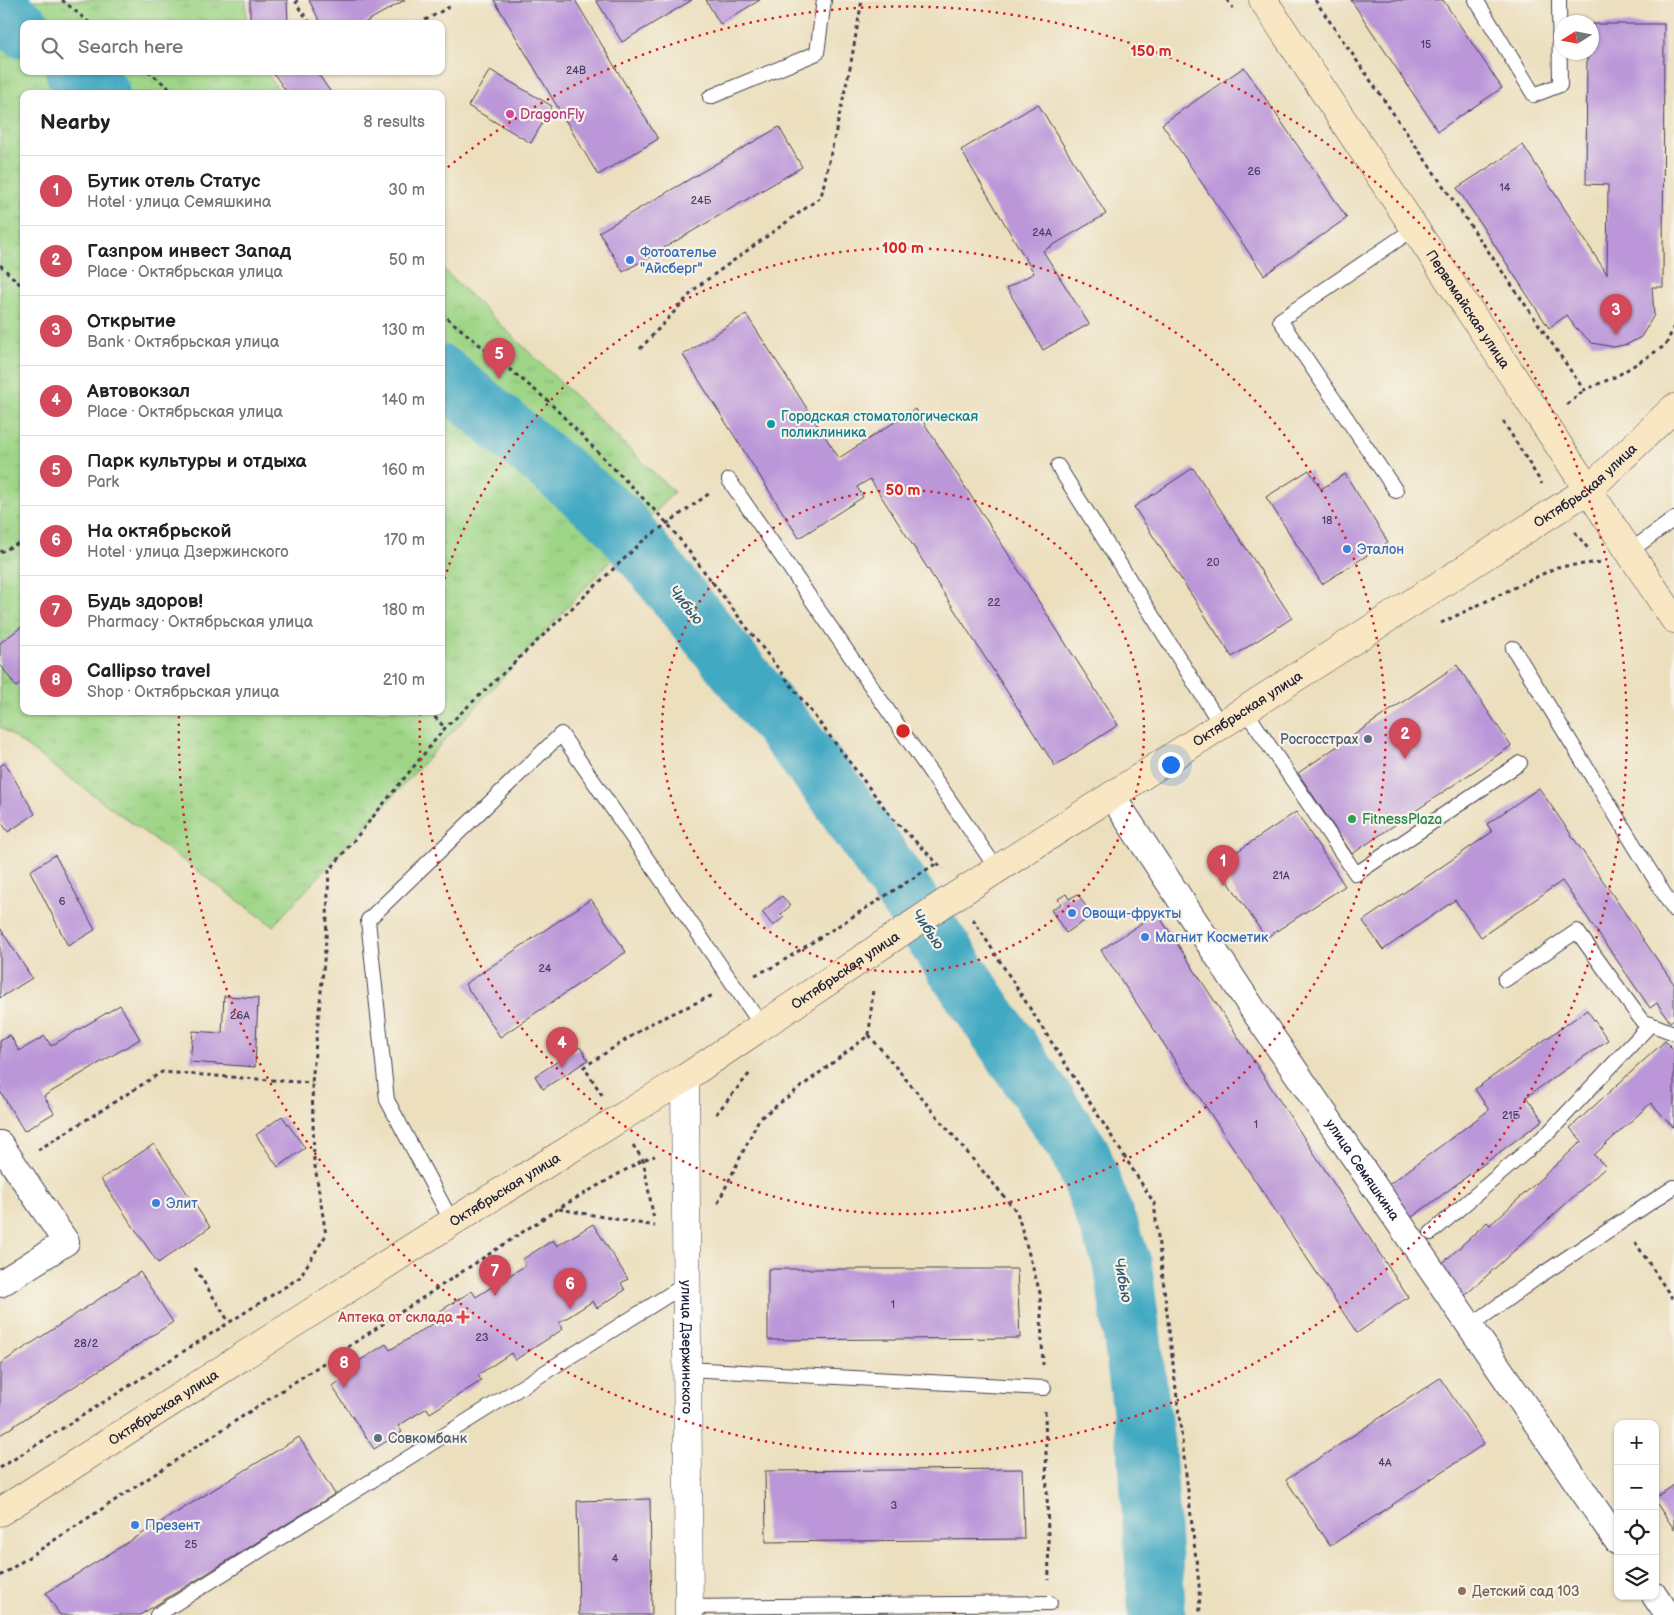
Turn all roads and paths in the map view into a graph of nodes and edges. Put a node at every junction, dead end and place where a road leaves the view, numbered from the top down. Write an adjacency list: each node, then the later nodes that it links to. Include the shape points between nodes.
1 (62, 0): 10 (path)
2 (297, 0): 11 (path, via 296,4)
3 (824, 0): 15 (lane, via 817,53)
4 (862, 0): 21 (path, via 821,197 697,286)
5 (1263, 0): 16 (main road, Первомайская улица)
6 (1315, 0): 20 (path, via 1584,390 1617,376 1666,345)
7 (1476, 0): 8 (lane, via 1534,96 1560,85)
8 (1559, 0)
9 (453, 5): 12 (path)
10 (86, 20)
11 (308, 20)
12 (425, 20)
13 (153, 75): 14 (path)
14 (171, 90)
15 (710, 98)
16 (1415, 228): 25 (main road, Первомайская улица); 26 (lane, via 1280,320)
17 (0, 266): 18 (path)
18 (20, 284)
19 (445, 316): 28 (path, via 547,400)
20 (1674, 326)
21 (640, 349)
22 (1674, 408): 25 (main road, Октябрьская улица)
23 (1058, 466): 37 (lane)
24 (729, 480): 28 (path); 42 (lane)
25 (1589, 489): 30 (main road, Первомайская улица); 35 (main road, Октябрьская улица)
26 (1396, 491)
27 (1674, 519): 30 (lane)
28 (668, 524): 38 (path, via 644,540); 41 (path, via 894,819)
29 (20, 543): 31 (path)
30 (1628, 549): 32 (main road, Первомайская улица); 33 (path, via 1599,564 1557,567)
31 (0, 552)
32 (1674, 619)
33 (1437, 625)
34 (1513, 648): 44 (lane)
35 (1245, 710): 37 (main road, Октябрьская улица); 39 (lane, via 1356,874)
36 (434, 715): 38 (path)
37 (1220, 726): 40 (main road, Октябрьская улица)
38 (445, 728): 53 (path, via 329,871 326,940)
39 (1520, 763)
40 (1112, 796): 42 (main road, Октябрьская улица); 68 (street, улица Семяшкина, via 1252,1008)
41 (937, 863): 43 (path); 45 (path)
42 (998, 869): 43 (main road, Октябрьская улица)
43 (955, 896): 49 (main road, Октябрьская улица); 79 (path, via 1154,1203)
44 (1674, 910)
45 (842, 923)
46 (1505, 980): 48 (lane, via 1577,931 1642,1021)
47 (874, 983): 51 (path)
48 (1651, 1024): 50 (lane); 62 (lane, via 1549,1132)
49 (762, 1026): 52 (main road, Октябрьская улица); 59 (lane, via 561,734 368,920 387,1100)
50 (1674, 1033)
51 (869, 1035): 57 (path, via 759,1119); 70 (path, via 1017,1212 1040,1293)
52 (685, 1078): 54 (street, улица Дзержинского); 59 (main road, Октябрьская улица)
53 (312, 1083): 55 (path, via 162,1072); 67 (path, via 314,1160 326,1235 299,1278)
54 (686, 1147): 58 (path, via 643,1160); 65 (street, улица Дзержинского)
55 (7, 1154): 64 (street, via 66,1242)
56 (1674, 1187): 60 (lane)
57 (716, 1206)
58 (559, 1208): 61 (path); 74 (path)
59 (452, 1222): 72 (main road, Октябрьская улица)
60 (1622, 1222): 66 (path); 68 (lane)
61 (655, 1226)
62 (1431, 1233)
63 (195, 1268): 67 (path)
64 (0, 1284)
65 (686, 1284): 69 (street, улица Дзержинского); 78 (lane)
66 (1674, 1301)
67 (229, 1322): 71 (path)
68 (1470, 1326): 73 (street, улица Семяшкина)
69 (687, 1369): 70 (lane); 77 (street, улица Дзержинского)
70 (1044, 1388): 76 (path)
71 (0, 1468)
72 (0, 1512)
73 (1614, 1536)
74 (0, 1576)
75 (1658, 1600): 80 (street)
76 (1050, 1603): 77 (lane)
77 (689, 1611)
78 (157, 1615)
79 (1200, 1615)
80 (1668, 1615)

